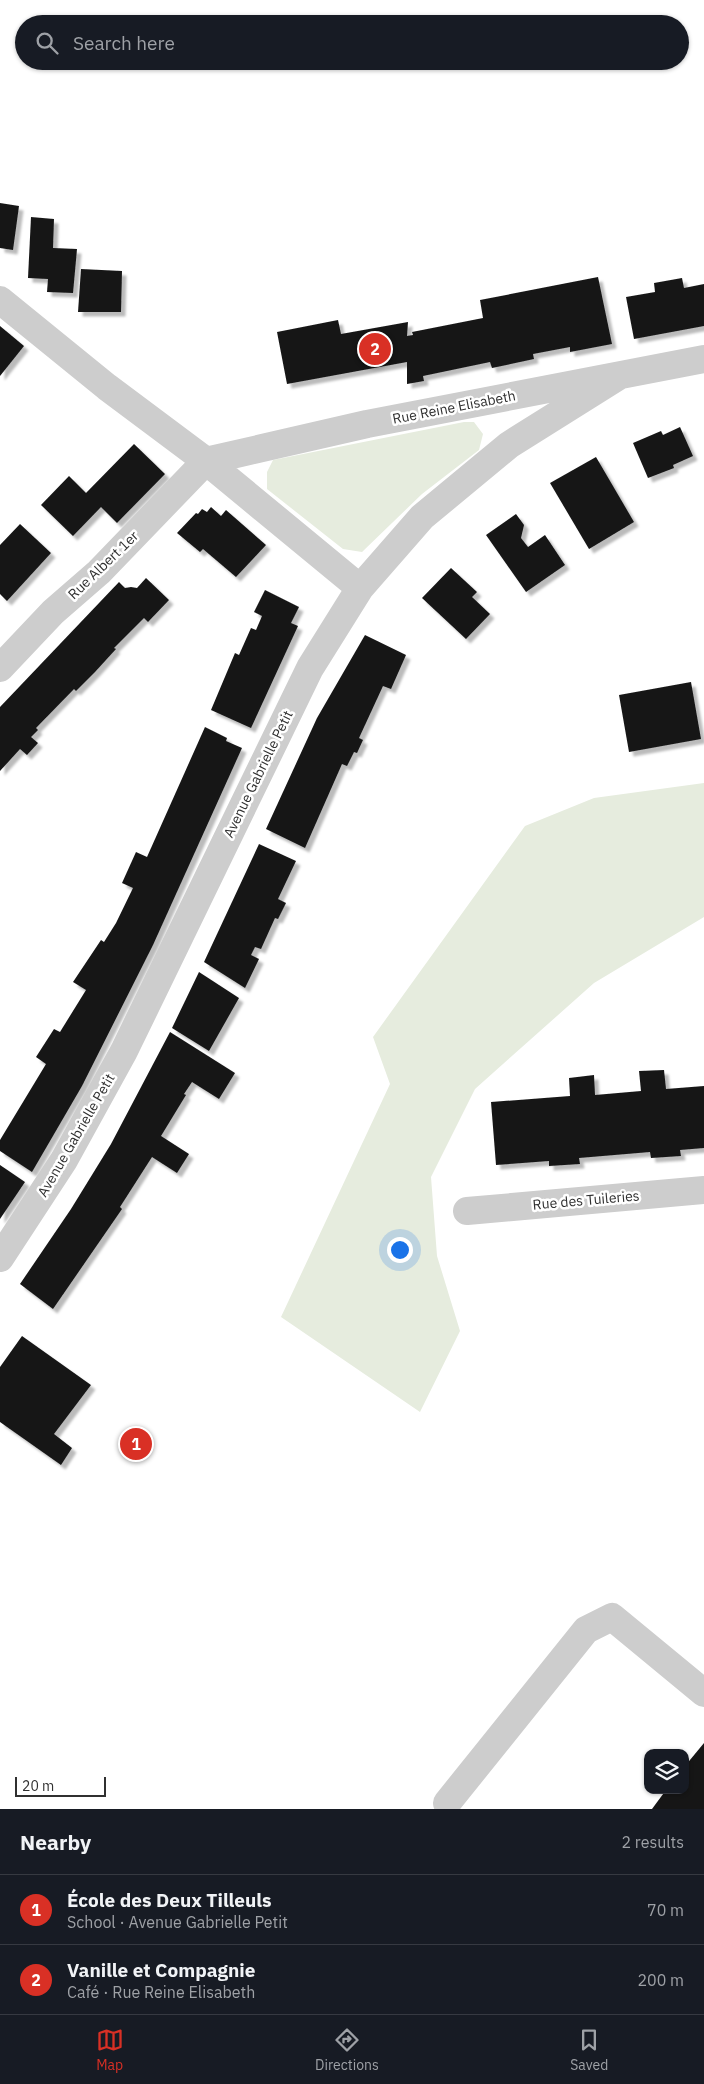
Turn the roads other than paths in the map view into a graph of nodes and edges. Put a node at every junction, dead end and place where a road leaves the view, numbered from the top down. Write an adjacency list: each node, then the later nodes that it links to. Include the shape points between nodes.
1 (0, 300): 4 (street, via 107,387)
2 (704, 359): 3 (street, Rue Reine Elisabeth)
3 (619, 376): 4 (street, Rue Reine Elisabeth, via 367,424); 5 (street, Avenue Gabrielle Petit, via 509,445 422,517)
4 (206, 461): 5 (street); 6 (street, Rue Albert 1er)
5 (360, 588): 9 (street, Avenue Gabrielle Petit, via 310,668 124,1051 64,1160)
6 (0, 668)
7 (704, 1190): 8 (street, Rue des Tuileries)
8 (467, 1211)
9 (0, 1258)
10 (704, 1693): 11 (street, via 612,1616 586,1630)
11 (446, 1803)

